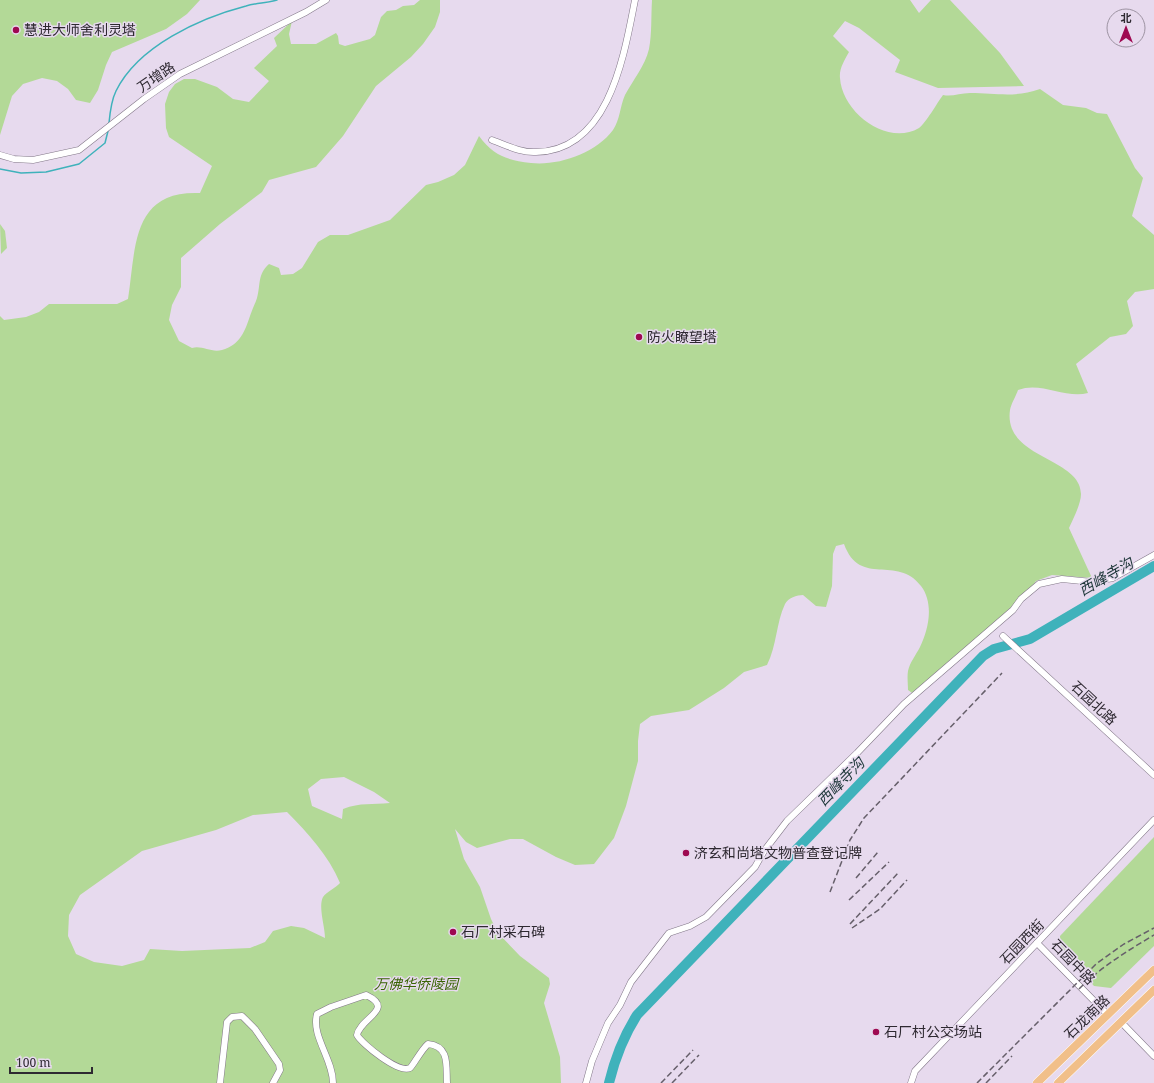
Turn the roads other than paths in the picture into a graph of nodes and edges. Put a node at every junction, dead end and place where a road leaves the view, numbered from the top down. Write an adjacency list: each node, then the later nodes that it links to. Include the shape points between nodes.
1 (326, 0): 4 (street, 万增路, via 180,74 79,150 33,160)
2 (635, 0): 3 (street, via 610,94 585,132 571,144 552,151 516,149)
3 (492, 140)
4 (0, 155)
5 (1154, 555): 19 (street, via 1112,578 1092,582 1062,579 1039,584 1021,599 1013,610 904,704 787,822 771,840 755,867 706,917 669,933 631,982 620,1006 608,1023 594,1055)
6 (1003, 636): 7 (street, 石园北路)
7 (1154, 775)
8 (1154, 820): 9 (street, 石园西街)
9 (1038, 943): 12 (street, 石园中路); 20 (street, 石园西街, via 916,1071)
10 (1154, 970): 12 (main road, 石龙南路)
11 (1154, 990): 13 (main road, 石龙南路)
12 (1108, 1015): 21 (main road, 石龙南路)
13 (1121, 1022): 14 (street); 22 (main road, 石龙南路)
14 (1154, 1056)
15 (220, 1083): 16 (street, via 227,1022 232,1017 242,1016 255,1029 280,1064)
16 (274, 1083)
17 (333, 1083): 18 (street, via 333,1071 315,1028 317,1014 366,995 375,999 378,1009 374,1016 358,1029 357,1035 361,1042 398,1068 406,1069 411,1067 420,1050 428,1044 436,1045 443,1050 445,1056)
18 (448, 1083)
19 (586, 1083)
20 (910, 1083)
21 (1037, 1083)
22 (1058, 1083)

